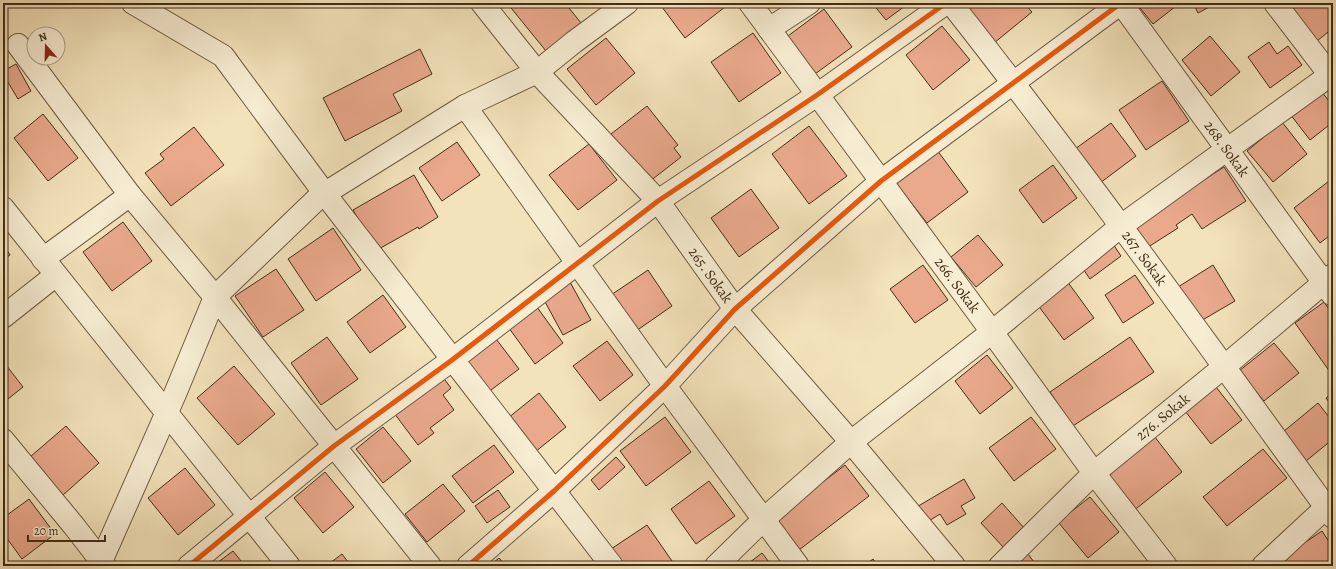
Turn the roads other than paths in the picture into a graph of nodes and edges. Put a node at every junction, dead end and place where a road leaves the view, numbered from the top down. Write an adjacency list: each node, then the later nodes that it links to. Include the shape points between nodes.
1 (133, 3): 19 (street, via 223,56)
2 (482, 3): 12 (street, 265. Sokak)
3 (627, 3): 12 (street)
4 (750, 3): 10 (street, 266. Sokak)
5 (809, 3): 10 (street)
6 (946, 3): 15 (street)
7 (951, 3): 14 (street, 267. Sokak)
8 (1121, 3): 14 (street); 17 (street, 268. Sokak)
9 (1275, 3): 13 (street)
10 (769, 29): 15 (street, 266. Sokak)
11 (18, 45): 20 (street)
12 (537, 72): 16 (street); 21 (street, 265. Sokak)
13 (1332, 75): 17 (street)
14 (1013, 83): 18 (street); 23 (street, 267. Sokak)
15 (817, 95): 18 (street, 266. Sokak); 21 (street)
16 (465, 106): 19 (street); 24 (street)
17 (1227, 149): 23 (street); 26 (street, 268. Sokak)
18 (881, 182): 28 (street); 30 (street, 266. Sokak)
19 (325, 194): 27 (street); 31 (street)
20 (130, 195): 25 (street); 27 (street)
21 (658, 201): 24 (street); 28 (street, 265. Sokak)
22 (3, 208): 25 (street)
23 (1121, 226): 30 (street); 32 (street, 267. Sokak)
24 (578, 264): 31 (street); 33 (street)
25 (49, 267): 29 (street); 34 (street)
26 (1330, 284): 32 (street, 276. Sokak)
27 (215, 297): 34 (street); 37 (street)
28 (735, 309): 33 (street); 36 (street, 265. Sokak)
29 (3, 317)
30 (992, 332): 36 (street); 38 (street, 266. Sokak)
31 (452, 360): 37 (street); 39 (street)
32 (1225, 366): 38 (street, 276. Sokak); 40 (street, 267. Sokak)
33 (665, 386): 39 (street); 42 (street)
34 (167, 413): 41 (street); 43 (street)
35 (3, 440): 43 (street)
36 (851, 442): 42 (street); 51 (street, 265. Sokak)
37 (334, 446): 41 (street); 46 (street)
38 (1094, 473): 52 (street, 276. Sokak); 53 (street, 266. Sokak)
39 (554, 491): 47 (street); 48 (street)
40 (1331, 508): 54 (street)
41 (249, 516): 44 (street); 45 (street)
42 (764, 519): 49 (street); 50 (street)
43 (102, 564)
44 (189, 566)
45 (289, 566)
46 (430, 566)
47 (468, 566)
48 (612, 566)
49 (716, 566)
50 (798, 566)
51 (954, 566)
52 (1000, 566)
53 (1166, 566)
54 (1263, 566)

